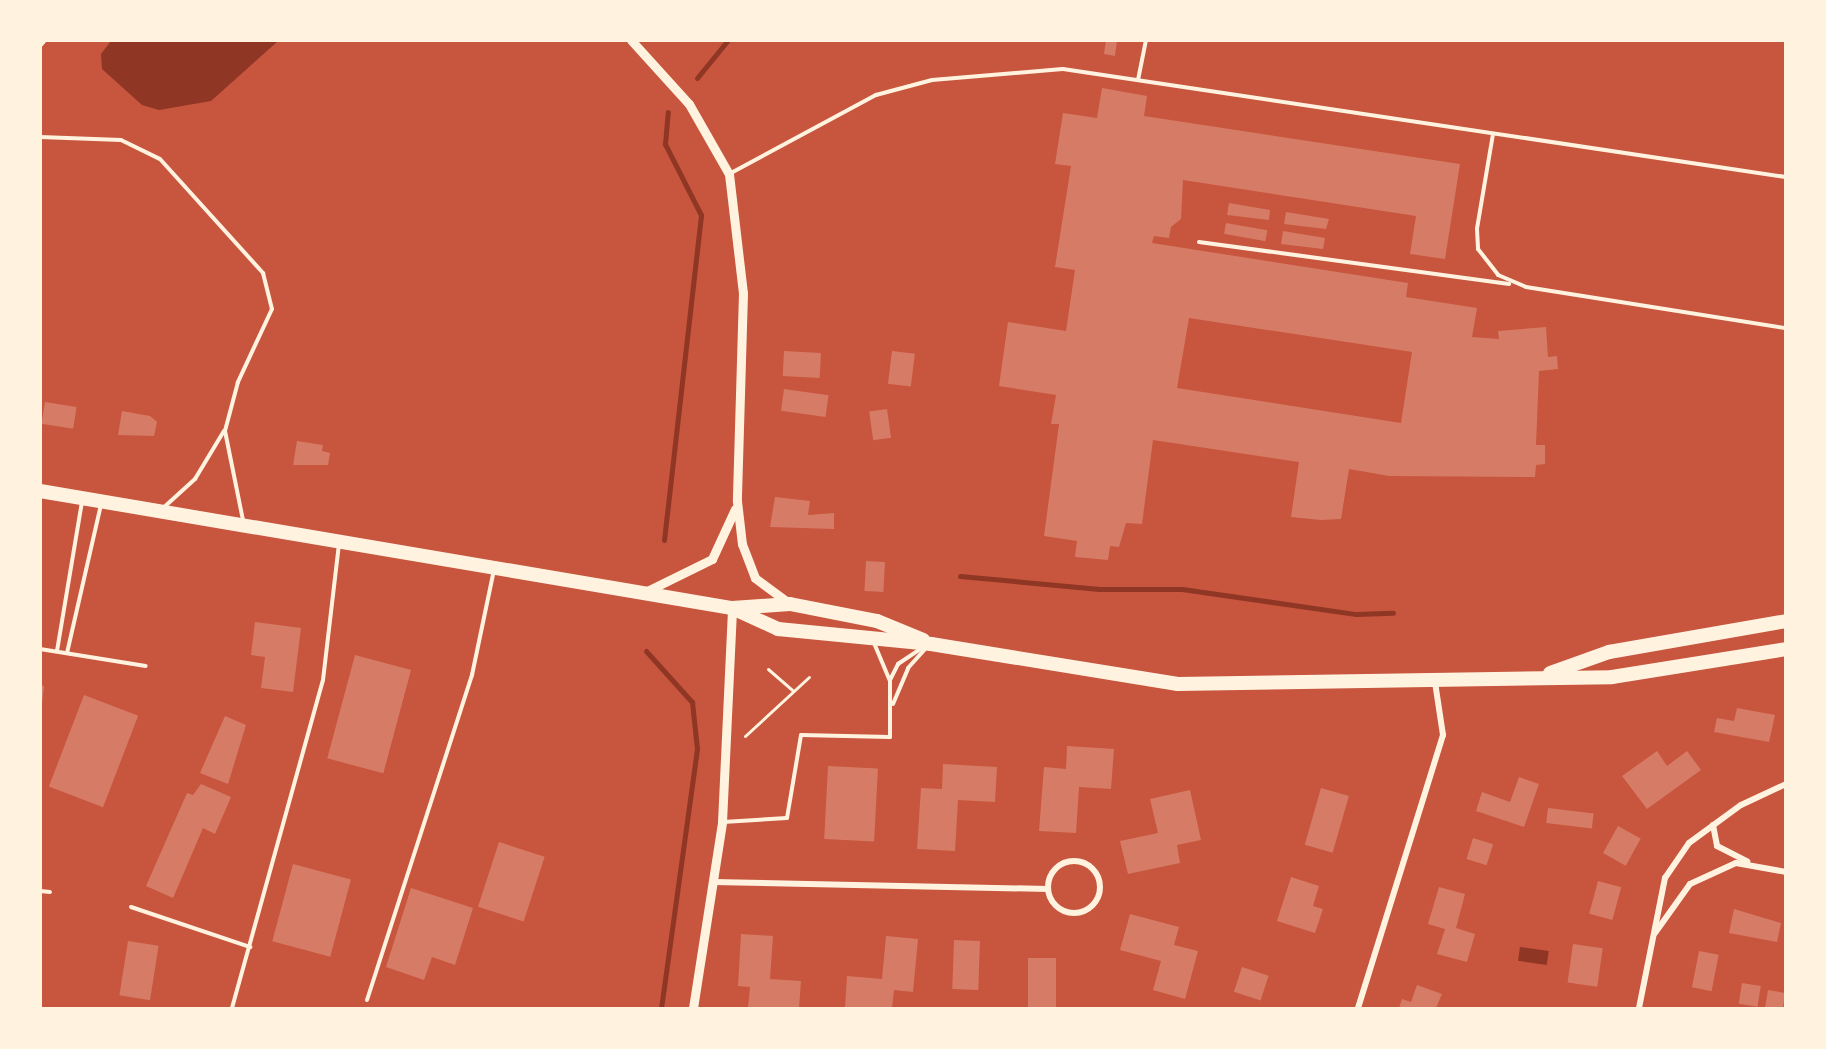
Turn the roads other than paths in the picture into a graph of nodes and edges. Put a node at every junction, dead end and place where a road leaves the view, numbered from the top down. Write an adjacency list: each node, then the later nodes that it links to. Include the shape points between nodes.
1 (45, 40): 4 (lane)
2 (631, 40): 8 (street, via 689,104)
3 (1146, 40): 5 (lane)
4 (40, 46)
5 (1138, 80): 6 (lane); 8 (lane, via 1063,69 932,80 876,95)
6 (1493, 134): 9 (lane); 11 (lane, via 1478,249)
7 (40, 137): 13 (lane, via 121,140 160,159 256,260 272,309 238,382)
8 (729, 174): 16 (street, via 742,292)
9 (1785, 177)
10 (1199, 242): 11 (lane)
11 (1510, 284): 12 (lane)
12 (1785, 328)
13 (225, 431): 18 (lane, via 195,479); 19 (lane)
14 (40, 491): 15 (highway)
15 (82, 499): 17 (highway); 30 (lane)
16 (737, 501): 22 (street, via 730,531 712,559); 23 (street, via 749,569)
17 (101, 502): 18 (highway); 31 (lane)
18 (159, 512): 19 (highway)
19 (245, 527): 20 (highway)
20 (339, 544): 21 (highway); 48 (lane, via 323,680)
21 (494, 570): 22 (highway); 49 (lane, via 472,675)
22 (642, 594): 24 (highway)
23 (790, 604): 24 (highway); 27 (highway, via 877,621)
24 (732, 608): 26 (highway, via 778,629); 38 (street)
25 (1785, 621): 33 (highway, via 1609,652)
26 (874, 642): 27 (highway); 34 (lane)
27 (931, 644): 34 (lane, via 898,664); 35 (highway, via 1178,684); 36 (lane, via 908,668)
28 (40, 649): 30 (lane)
29 (1785, 649): 33 (highway, via 1612,677)
30 (57, 651): 31 (lane)
31 (67, 653): 32 (lane)
32 (146, 666)
33 (1543, 676): 35 (highway)
34 (890, 681): 36 (lane)
35 (1435, 682): 52 (street, via 1443,735)
36 (892, 705): 38 (lane, via 890,737 811,734 797,739 787,818)
37 (1785, 784): 39 (street)
38 (722, 822): 42 (street)
39 (1713, 825): 40 (street, via 1718,846 1726,855); 47 (street, via 1689,843 1665,878)
40 (1754, 863): 41 (street); 47 (street, via 1736,863 1690,884)
41 (1785, 872)
42 (713, 882): 43 (street); 51 (street)
43 (1048, 890): 43 (street, via 1054,905 1077,913 1097,900 1099,883 1091,867 1075,861 1052,873)
44 (40, 891): 45 (lane)
45 (50, 892)
46 (131, 907): 48 (lane)
47 (1653, 936): 53 (street)
48 (250, 947): 50 (lane)
49 (367, 1000)
50 (232, 1008)
51 (693, 1008)
52 (1358, 1008)
53 (1639, 1008)

